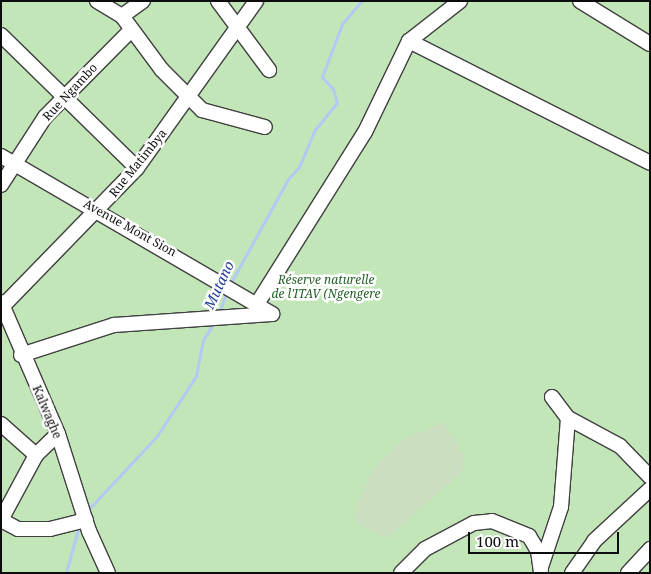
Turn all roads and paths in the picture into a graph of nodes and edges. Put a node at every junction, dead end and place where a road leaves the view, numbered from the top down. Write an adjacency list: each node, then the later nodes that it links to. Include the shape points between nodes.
1 (96, 1): 7 (street)
2 (143, 1): 7 (street)
3 (218, 1): 8 (street)
4 (256, 1): 8 (street, Rue Matimbya)
5 (460, 1): 11 (street)
6 (580, 1): 12 (street)
7 (122, 16): 9 (street)
8 (236, 28): 13 (street); 15 (street, Rue Matimbya)
9 (130, 31): 14 (street, Rue Ngambo); 15 (street)
10 (1, 35): 14 (street)
11 (408, 41): 18 (street); 23 (street, via 365,132)
12 (650, 44)
13 (269, 70)
14 (64, 95): 19 (street, Rue Ngambo); 20 (street)
15 (190, 96): 16 (street, via 202,110); 20 (street, Rue Matimbya)
16 (265, 127)
17 (1, 156): 19 (street, Avenue Mont Sion)
18 (650, 163)
19 (15, 164): 21 (street, Rue Ngambo); 22 (street, Avenue Mont Sion)
20 (137, 168): 22 (street, Rue Matimbya)
21 (1, 185)
22 (99, 210): 23 (street, Avenue Mont Sion); 24 (street, Rue Matimbya)
23 (257, 304): 25 (street, Avenue Mont Sion, via 272,314 114,325)
24 (2, 306): 25 (street, Kalwaghe)
25 (22, 355): 29 (street, Kalwaghe)
26 (552, 397): 27 (street)
27 (568, 418): 31 (street, via 620,446); 36 (street, via 561,507)
28 (1, 424): 30 (street)
29 (58, 434): 30 (street); 34 (street, Kalwaghe)
30 (36, 456): 33 (street)
31 (650, 477)
32 (650, 489): 39 (street, via 594,541)
33 (1, 520): 34 (street, via 18,529 50,529)
34 (86, 520): 37 (street, Kalwaghe)
35 (650, 549): 40 (street)
36 (541, 570): 38 (street, via 529,536 492,521 474,523 425,549)
37 (108, 573)
38 (401, 573)
39 (572, 573)
40 (628, 573)

